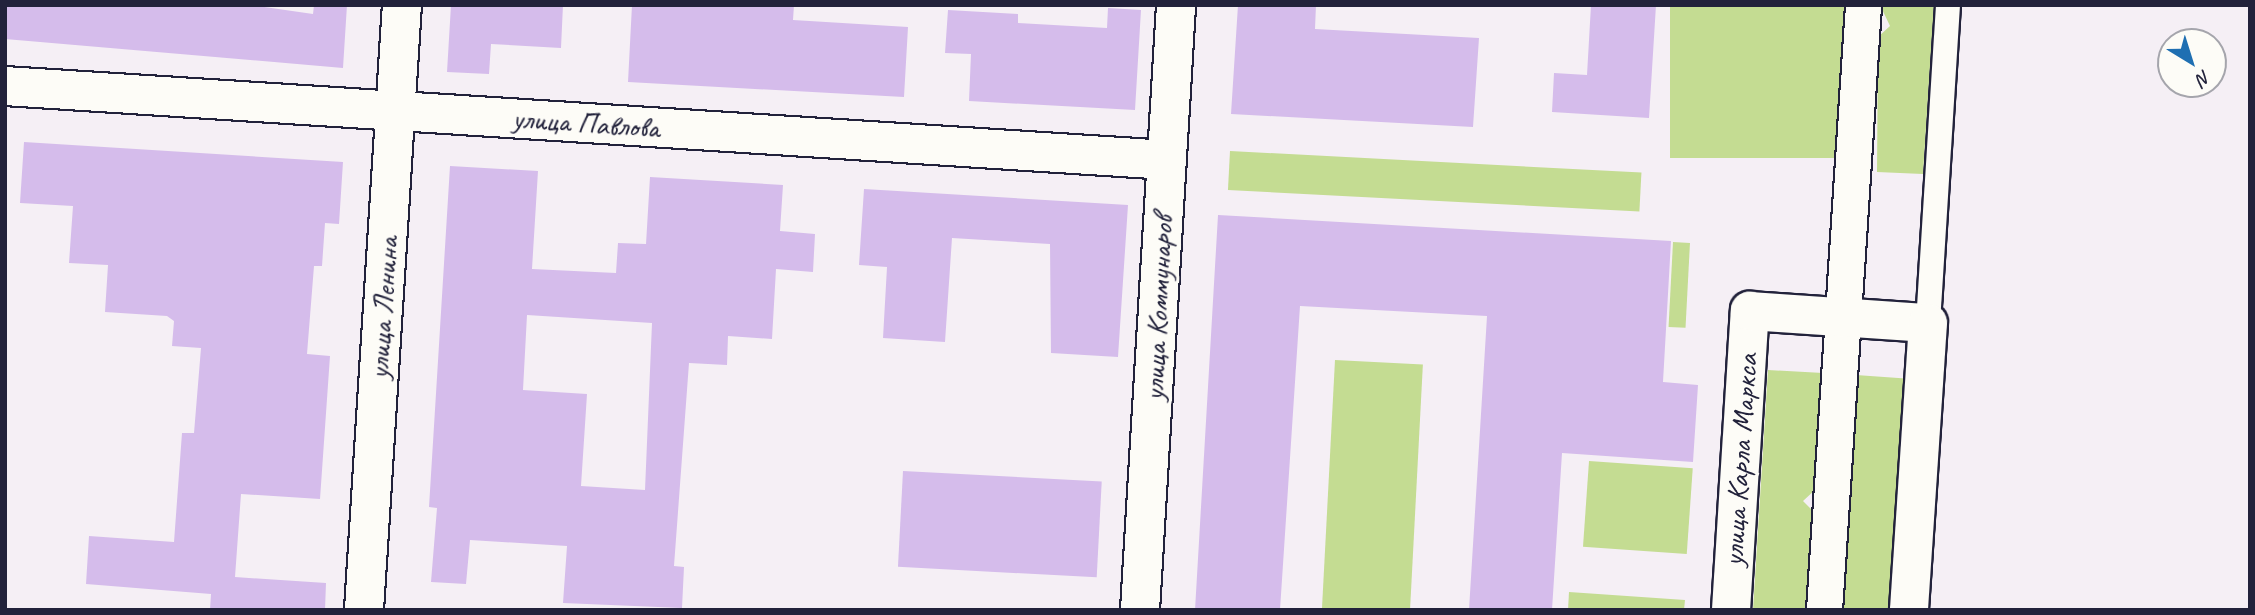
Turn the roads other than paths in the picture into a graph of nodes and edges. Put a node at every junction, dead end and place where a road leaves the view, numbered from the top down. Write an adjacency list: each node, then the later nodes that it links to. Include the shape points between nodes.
1 (402, 5): 6 (street, улица Ленина)
2 (1176, 5): 7 (street, улица Коммунаров)
3 (1863, 5): 8 (street)
4 (1948, 5): 9 (lane)
5 (5, 86): 6 (street, улица Павлова)
6 (396, 111): 7 (street, улица Павлова); 10 (street, улица Ленина)
7 (1167, 160): 11 (street, улица Коммунаров)
8 (1842, 317): 9 (street); 12 (street, улица Карла Маркса, via 1751,311); 13 (street)
9 (1928, 323): 14 (street)
10 (364, 610)
11 (1140, 610)
12 (1731, 610)
13 (1824, 610)
14 (1909, 610)

